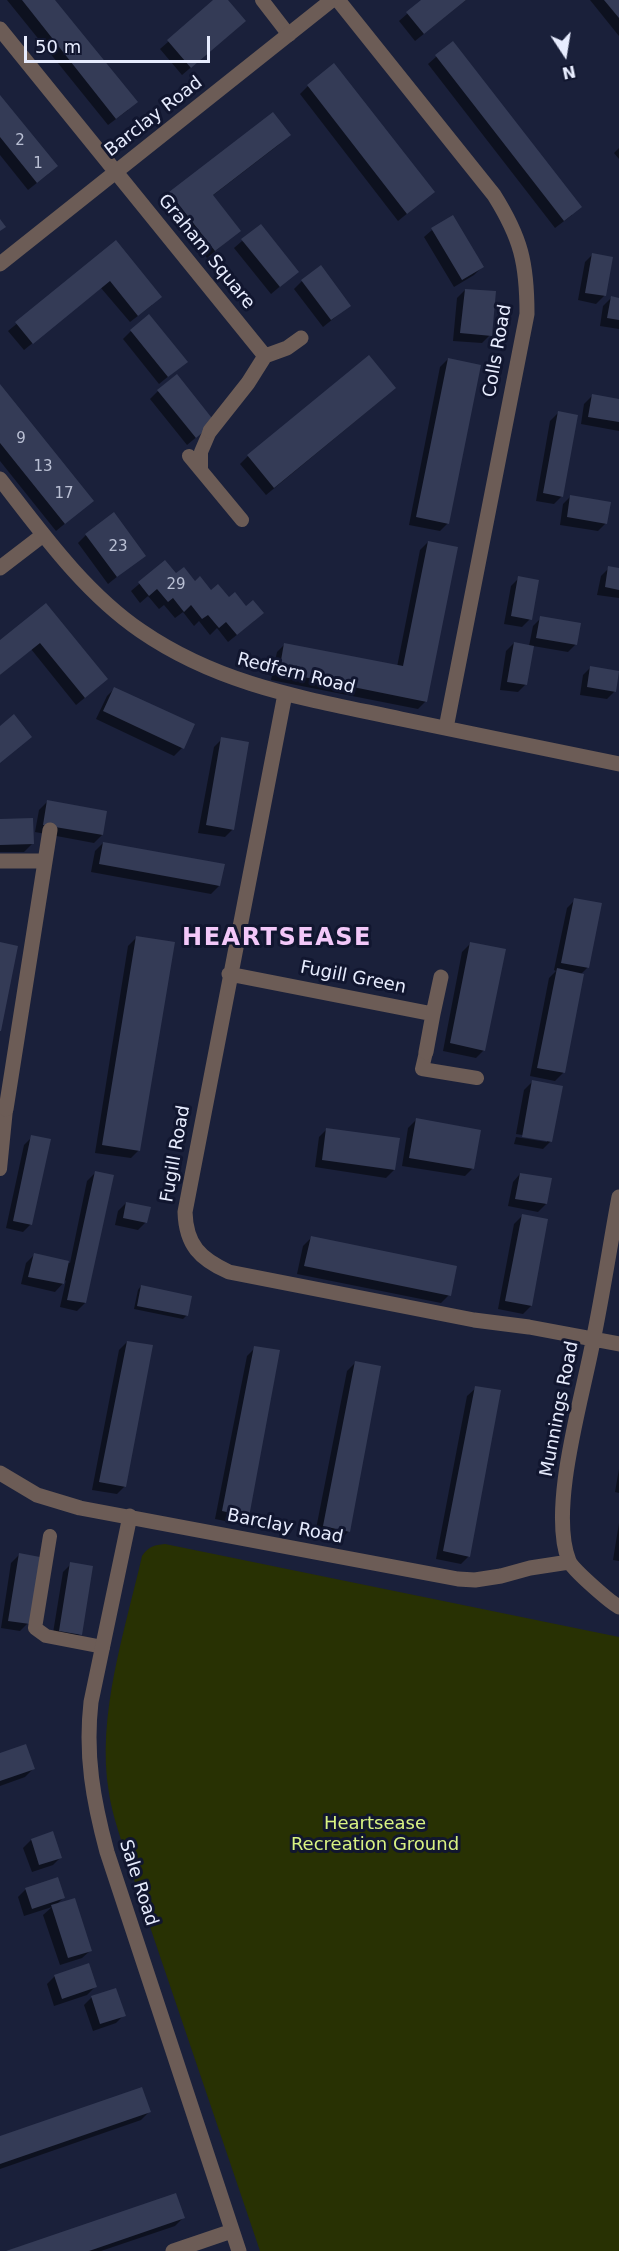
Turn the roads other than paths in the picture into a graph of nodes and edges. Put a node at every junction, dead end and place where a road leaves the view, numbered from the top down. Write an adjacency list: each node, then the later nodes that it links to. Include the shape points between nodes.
1 (262, 0): 5 (lane)
2 (332, 0): 5 (street, Barclay Road)
3 (338, 0): 18 (street, Colls Road, via 494,195 518,239 527,279 527,314)
4 (0, 29): 6 (street, Graham Square)
5 (290, 35): 6 (street, Barclay Road)
6 (116, 173): 7 (street, Barclay Road); 9 (street, Graham Square)
7 (0, 264)
8 (301, 339): 9 (street)
9 (265, 356): 10 (street)
10 (210, 431): 12 (lane, via 201,452)
11 (189, 456): 12 (lane)
12 (201, 470): 14 (lane)
13 (0, 479): 15 (street, Redfern Road)
14 (242, 520)
15 (43, 535): 16 (street); 17 (street, Redfern Road, via 99,597 141,631 225,676)
16 (0, 567)
17 (285, 694): 18 (street, Redfern Road); 23 (street, Fugill Road)
18 (446, 728): 19 (street, Redfern Road)
19 (619, 764)
20 (50, 830): 22 (street)
21 (0, 861): 22 (street)
22 (45, 861): 28 (street)
23 (230, 974): 25 (street, Fugill Green); 31 (street, Fugill Road, via 184,1212 185,1228 200,1255 229,1272)
24 (441, 977): 25 (street)
25 (434, 1014): 26 (street)
26 (426, 1052): 27 (lane, via 422,1069)
27 (477, 1078)
28 (6, 1109): 29 (lane)
29 (0, 1169)
30 (619, 1197): 31 (street, Munnings Road)
31 (593, 1341): 32 (street, Fugill Road); 36 (street, Munnings Road, via 567,1464 563,1530)
32 (619, 1344)
33 (0, 1473): 34 (street, Barclay Road, via 37,1495 80,1508)
34 (130, 1516): 36 (street, Barclay Road, via 458,1579 475,1580); 38 (street, Sale Road)
35 (50, 1536): 38 (lane, via 34,1628 46,1636)
36 (569, 1562): 37 (street)
37 (619, 1607)
38 (103, 1647): 39 (street, Sale Road, via 87,1732 94,1802)
39 (232, 2231): 40 (street); 41 (street, Sale Road)
40 (173, 2251)
41 (239, 2251)

